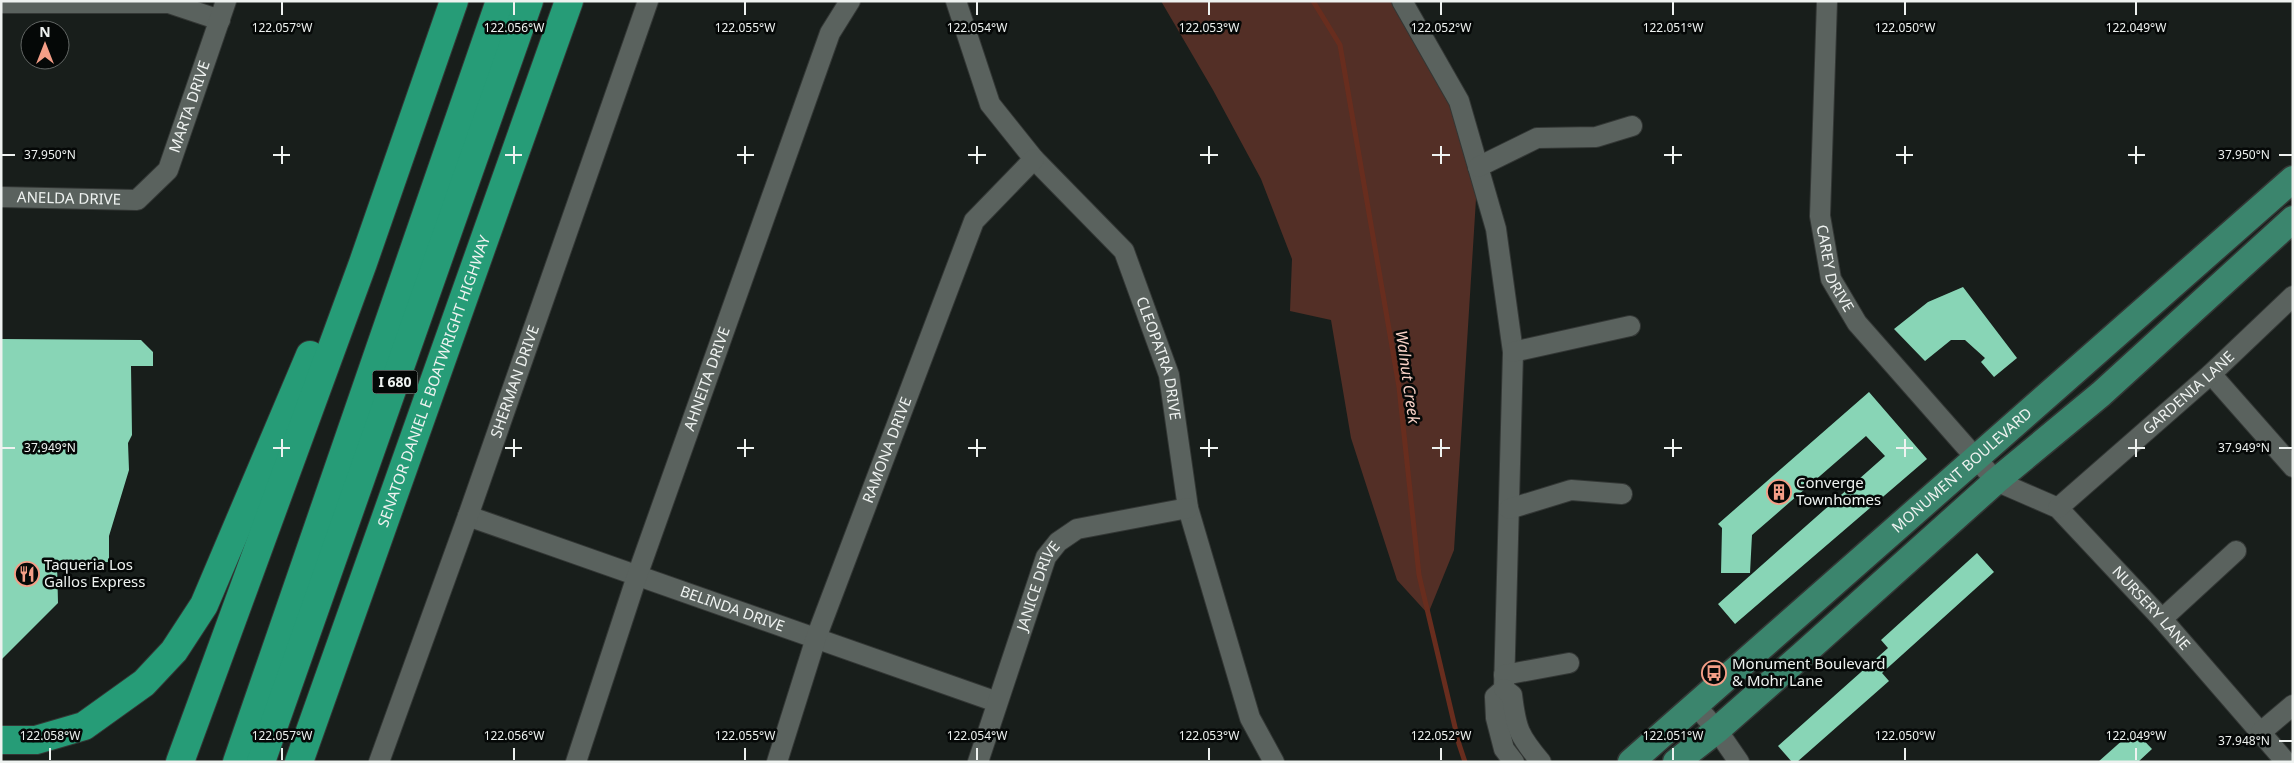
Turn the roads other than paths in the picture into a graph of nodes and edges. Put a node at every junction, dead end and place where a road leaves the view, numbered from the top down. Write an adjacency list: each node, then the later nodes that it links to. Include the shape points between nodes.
1 (454, 1): 19 (highway)
2 (500, 1): 46 (highway, I 680)
3 (529, 1): 47 (highway, I 680)
4 (569, 1): 44 (highway, SENATOR DANIEL E BOATWRIGHT HIGHWAY / I 680)
5 (648, 1): 31 (street, SHERMAN DRIVE)
6 (850, 1): 33 (street, AHNEITA DRIVE, via 830,33)
7 (956, 1): 13 (street, CLEOPATRA DRIVE, via 990,104)
8 (1402, 1): 14 (street, via 1460,101)
9 (1827, 1): 24 (street, CAREY DRIVE, via 1820,216 1831,279 1857,323)
10 (1, 3): 11 (street, via 168,3)
11 (223, 11): 17 (street, MARTA DRIVE, via 168,170)
12 (1632, 126): 14 (street, via 1596,137 1537,138)
13 (1034, 159): 28 (street, CLEOPATRA DRIVE, via 1124,252 1169,375); 35 (street, RAMONA DRIVE, via 974,221)
14 (1478, 167): 22 (street, via 1496,229)
15 (2293, 179): 24 (main road, MONUMENT BOULEVARD)
16 (1, 197): 17 (street, ANELDA DRIVE)
17 (136, 200)
18 (2293, 219): 26 (main road, MONUMENT BOULEVARD, via 2102,394)
19 (363, 263): 43 (highway, via 317,340 204,605 174,651 144,683 84,726 36,740); 45 (highway)
20 (2293, 296): 23 (street, GARDENIA LANE)
21 (1630, 326): 22 (street)
22 (1513, 352): 30 (street)
23 (2211, 374): 25 (street); 29 (street, GARDENIA LANE)
24 (1977, 459): 26 (street, CAREY DRIVE); 40 (main road, MONUMENT BOULEVARD)
25 (2293, 467)
26 (1996, 481): 29 (street, NURSERY LANE); 41 (main road, MONUMENT BOULEVARD)
27 (1622, 494): 30 (street, via 1571,490)
28 (1188, 508): 38 (street, JANICE DRIVE, via 1077,529 1058,542 1046,556); 52 (street, CLEOPATRA DRIVE, via 1250,718)
29 (2058, 508): 34 (street, NURSERY LANE)
30 (1509, 509): 37 (street)
31 (468, 516): 33 (street, BELINDA DRIVE); 48 (street, SHERMAN DRIVE)
32 (2236, 551): 34 (street)
33 (637, 576): 35 (street, BELINDA DRIVE); 49 (street, AHNEITA DRIVE)
34 (2162, 619): 42 (street, NURSERY LANE)
35 (816, 638): 38 (street, BELINDA DRIVE); 50 (street, RAMONA DRIVE)
36 (1569, 663): 37 (street)
37 (1504, 682): 53 (street, via 1495,697 1496,718 1504,749); 54 (street, via 1512,695 1522,739)
38 (997, 702): 51 (street, JANICE DRIVE)
39 (2293, 705): 42 (street)
40 (1696, 706): 41 (street); 55 (main road, MONUMENT BOULEVARD)
41 (1717, 730): 56 (main road, MONUMENT BOULEVARD); 57 (street)
42 (2261, 732): 58 (street, NURSERY LANE)
43 (1, 740)
44 (305, 755)
45 (180, 762)
46 (237, 762)
47 (261, 762)
48 (379, 762)
49 (576, 762)
50 (777, 762)
51 (978, 762)
52 (1274, 762)
53 (1514, 762)
54 (1541, 762)
55 (1631, 762)
56 (1676, 762)
57 (1739, 762)
58 (2286, 762)

